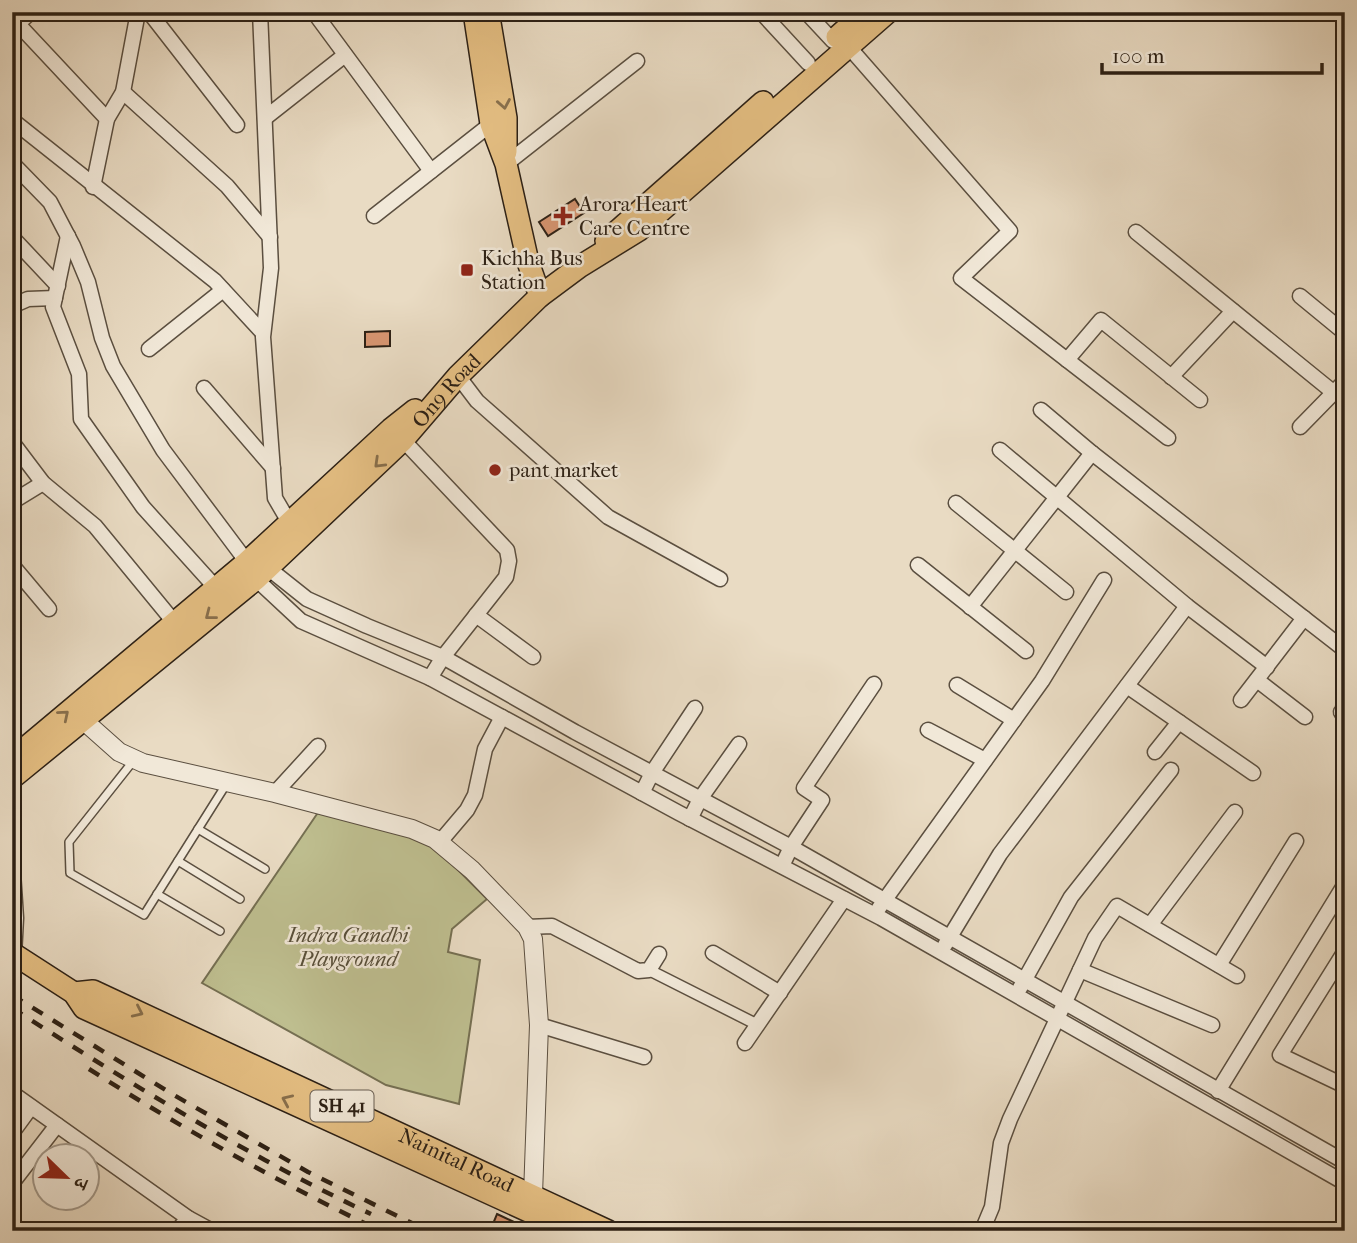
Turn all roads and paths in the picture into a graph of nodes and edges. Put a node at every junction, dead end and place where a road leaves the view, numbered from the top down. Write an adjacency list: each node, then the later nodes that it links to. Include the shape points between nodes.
1 (31, 12): 12 (street)
2 (138, 12): 17 (street)
3 (149, 12): 21 (street)
4 (260, 12): 19 (street)
5 (474, 12): 20 (main road)
6 (488, 12): 24 (main road, one-way to 24, via 506,118)
7 (761, 12): 16 (street)
8 (806, 12): 13 (street)
9 (865, 12): 13 (main road)
10 (888, 12): 13 (main road, On9 Road)
11 (316, 15): 14 (street)
12 (15, 27): 18 (street)
13 (841, 44): 16 (main road); 32 (main road, On9 Road, via 639,230); 42 (street, via 1010,231 961,278)
14 (345, 55): 19 (street); 25 (street)
15 (637, 61): 24 (street)
16 (808, 63): 32 (main road)
17 (123, 92): 18 (street); 31 (street, via 227,186)
18 (107, 118): 26 (street)
19 (265, 118): 31 (street)
20 (491, 124): 24 (main road); 25 (street)
21 (237, 125)
22 (15, 127): 26 (street)
23 (12, 163): 29 (street, via 50,202)
24 (506, 164): 35 (main road)
25 (430, 171): 27 (street)
26 (93, 187): 33 (street)
27 (374, 216)
28 (1136, 232): 38 (street)
29 (68, 236): 34 (street); 65 (street, via 88,282 113,366 163,450)
30 (12, 237): 34 (street)
31 (270, 237): 39 (street)
32 (579, 267): 35 (main road, On9 Road)
33 (223, 290): 39 (street); 41 (street)
34 (56, 292): 37 (street); 68 (street, via 53,307 79,374 81,419 143,507)
35 (540, 296): 43 (main road, On9 Road)
36 (1300, 296): 40 (street)
37 (12, 306)
38 (1233, 311): 44 (street); 47 (street)
39 (263, 332): 56 (street)
40 (1345, 333)
41 (149, 349)
42 (1067, 360): 44 (street, via 1101,320); 51 (street)
43 (458, 376): 52 (main road, On9 Road); 61 (main road, via 391,429); 66 (street, via 477,401 608,517)
44 (1171, 377): 48 (street)
45 (1345, 381): 47 (street)
46 (204, 388): 56 (street)
47 (1333, 392): 50 (street)
48 (1200, 400)
49 (1041, 410): 55 (street)
50 (1300, 427)
51 (1168, 438)
52 (403, 440): 65 (main road, On9 Road, one-way to 65); 73 (street, via 507,550 506,577)
53 (12, 442): 57 (street)
54 (1000, 450): 58 (street)
55 (1092, 453): 58 (street); 74 (street)
56 (273, 468): 61 (street, via 275,498)
57 (43, 483): 59 (street); 75 (street, via 95,526)
58 (1057, 498): 62 (street); 70 (street)
59 (12, 502)
60 (956, 503): 62 (street)
61 (289, 522): 65 (main road)
62 (1015, 551): 69 (street); 71 (street)
63 (12, 565): 72 (street)
64 (918, 565): 71 (street)
65 (257, 570): 68 (main road); 78 (street, via 307,599); 81 (street, via 302,621); 90 (main road, On9 Road, one-way to 90)
66 (720, 579)
67 (1104, 580): 91 (street)
68 (216, 588): 75 (main road)
69 (1066, 592)
70 (1187, 606): 80 (street); 85 (street)
71 (970, 607): 76 (street)
72 (48, 609)
73 (476, 615): 78 (street); 79 (street)
74 (1304, 618): 77 (street); 80 (street)
75 (174, 622): 99 (main road, one-way to 75)
76 (1026, 650)
77 (1345, 650)
78 (443, 657): 81 (street); 101 (street)
79 (533, 657)
80 (1268, 667): 82 (street)
81 (430, 678): 88 (street)
82 (1257, 680): 86 (street); 89 (street)
83 (874, 684): 112 (street, via 804,788 822,800)
84 (957, 685): 91 (street)
85 (1127, 686): 92 (street); 126 (street, via 1000,854)
86 (1241, 701)
87 (695, 708): 101 (street)
88 (502, 717): 105 (street); 111 (street, via 485,749 475,794)
89 (1305, 717)
90 (83, 720): 97 (street, via 119,752); 99 (main road, On9 Road)
91 (1014, 720): 98 (street)
92 (1179, 722): 96 (street); 102 (street)
93 (928, 730): 98 (street)
94 (738, 744): 106 (street)
95 (318, 746): 104 (street)
96 (1155, 752)
97 (134, 759): 103 (street); 118 (lane, via 69,842 70,873 144,915)
98 (985, 760): 121 (street)
99 (13, 763)
100 (1171, 770): 136 (street, via 1072,897)
101 (652, 773): 105 (street); 106 (street)
102 (1253, 773)
103 (228, 782): 104 (street); 109 (lane)
104 (275, 793): 111 (street, via 412,830)
105 (642, 793): 108 (street)
106 (700, 799): 108 (street); 112 (street)
107 (1235, 812): 123 (street)
108 (690, 819): 115 (street)
109 (198, 829): 114 (lane); 116 (lane)
110 (1296, 841): 132 (street)
111 (439, 843): 124 (street)
112 (791, 847): 115 (street); 121 (street)
113 (12, 858): 130 (street)
114 (178, 861): 118 (lane); 119 (lane)
115 (782, 866): 120 (street)
116 (265, 869)
117 (1345, 884): 148 (street)
118 (157, 894): 125 (lane)
119 (240, 899)
120 (844, 899): 122 (street); 138 (street)
121 (884, 900): 122 (street); 126 (street)
122 (875, 915): 129 (street)
123 (1150, 925): 132 (street); 134 (street, via 1117,906)
124 (527, 926): 133 (street, via 552,926 638,971); 142 (street, via 533,939)
125 (220, 931)
126 (950, 937): 129 (street); 136 (street)
127 (1345, 951): 147 (street, via 1280,1055)
128 (713, 953): 138 (street)
129 (941, 953): 139 (street)
130 (13, 954): 137 (main road, Nainital Road / SH 41)
131 (659, 954): 133 (street)
132 (1219, 965): 135 (street)
133 (649, 970): 143 (street)
134 (1080, 970): 140 (street); 144 (street)
135 (1237, 976)
136 (1024, 980): 139 (street); 140 (street)
137 (74, 993): 156 (main road, Nainital Road / SH 41, one-way to 156, via 93,991); 160 (main road, Nainital Road, one-way to 137, via 84,1008)
138 (780, 993): 143 (street)
139 (1016, 995): 141 (street)
140 (1065, 1004): 141 (street); 148 (street)
141 (1058, 1019): 155 (street); 162 (street, via 1001,1143 992,1207)
142 (539, 1025): 146 (street); 156 (street)
143 (758, 1025): 145 (street)
144 (1212, 1025)
145 (745, 1043)
146 (644, 1057)
147 (1345, 1086)
148 (1218, 1091): 153 (street)
149 (12, 1093): 150 (street)
150 (32, 1107): 151 (street); 152 (street)
151 (57, 1125): 154 (street); 157 (street)
152 (12, 1133)
153 (1345, 1162)
154 (13, 1182)
155 (1345, 1183)
156 (533, 1195): 161 (main road, Nainital Road / SH 41)
157 (188, 1218): 158 (street); 159 (street)
158 (177, 1231)
159 (212, 1231)
160 (572, 1231)
161 (608, 1231)
162 (982, 1231)

